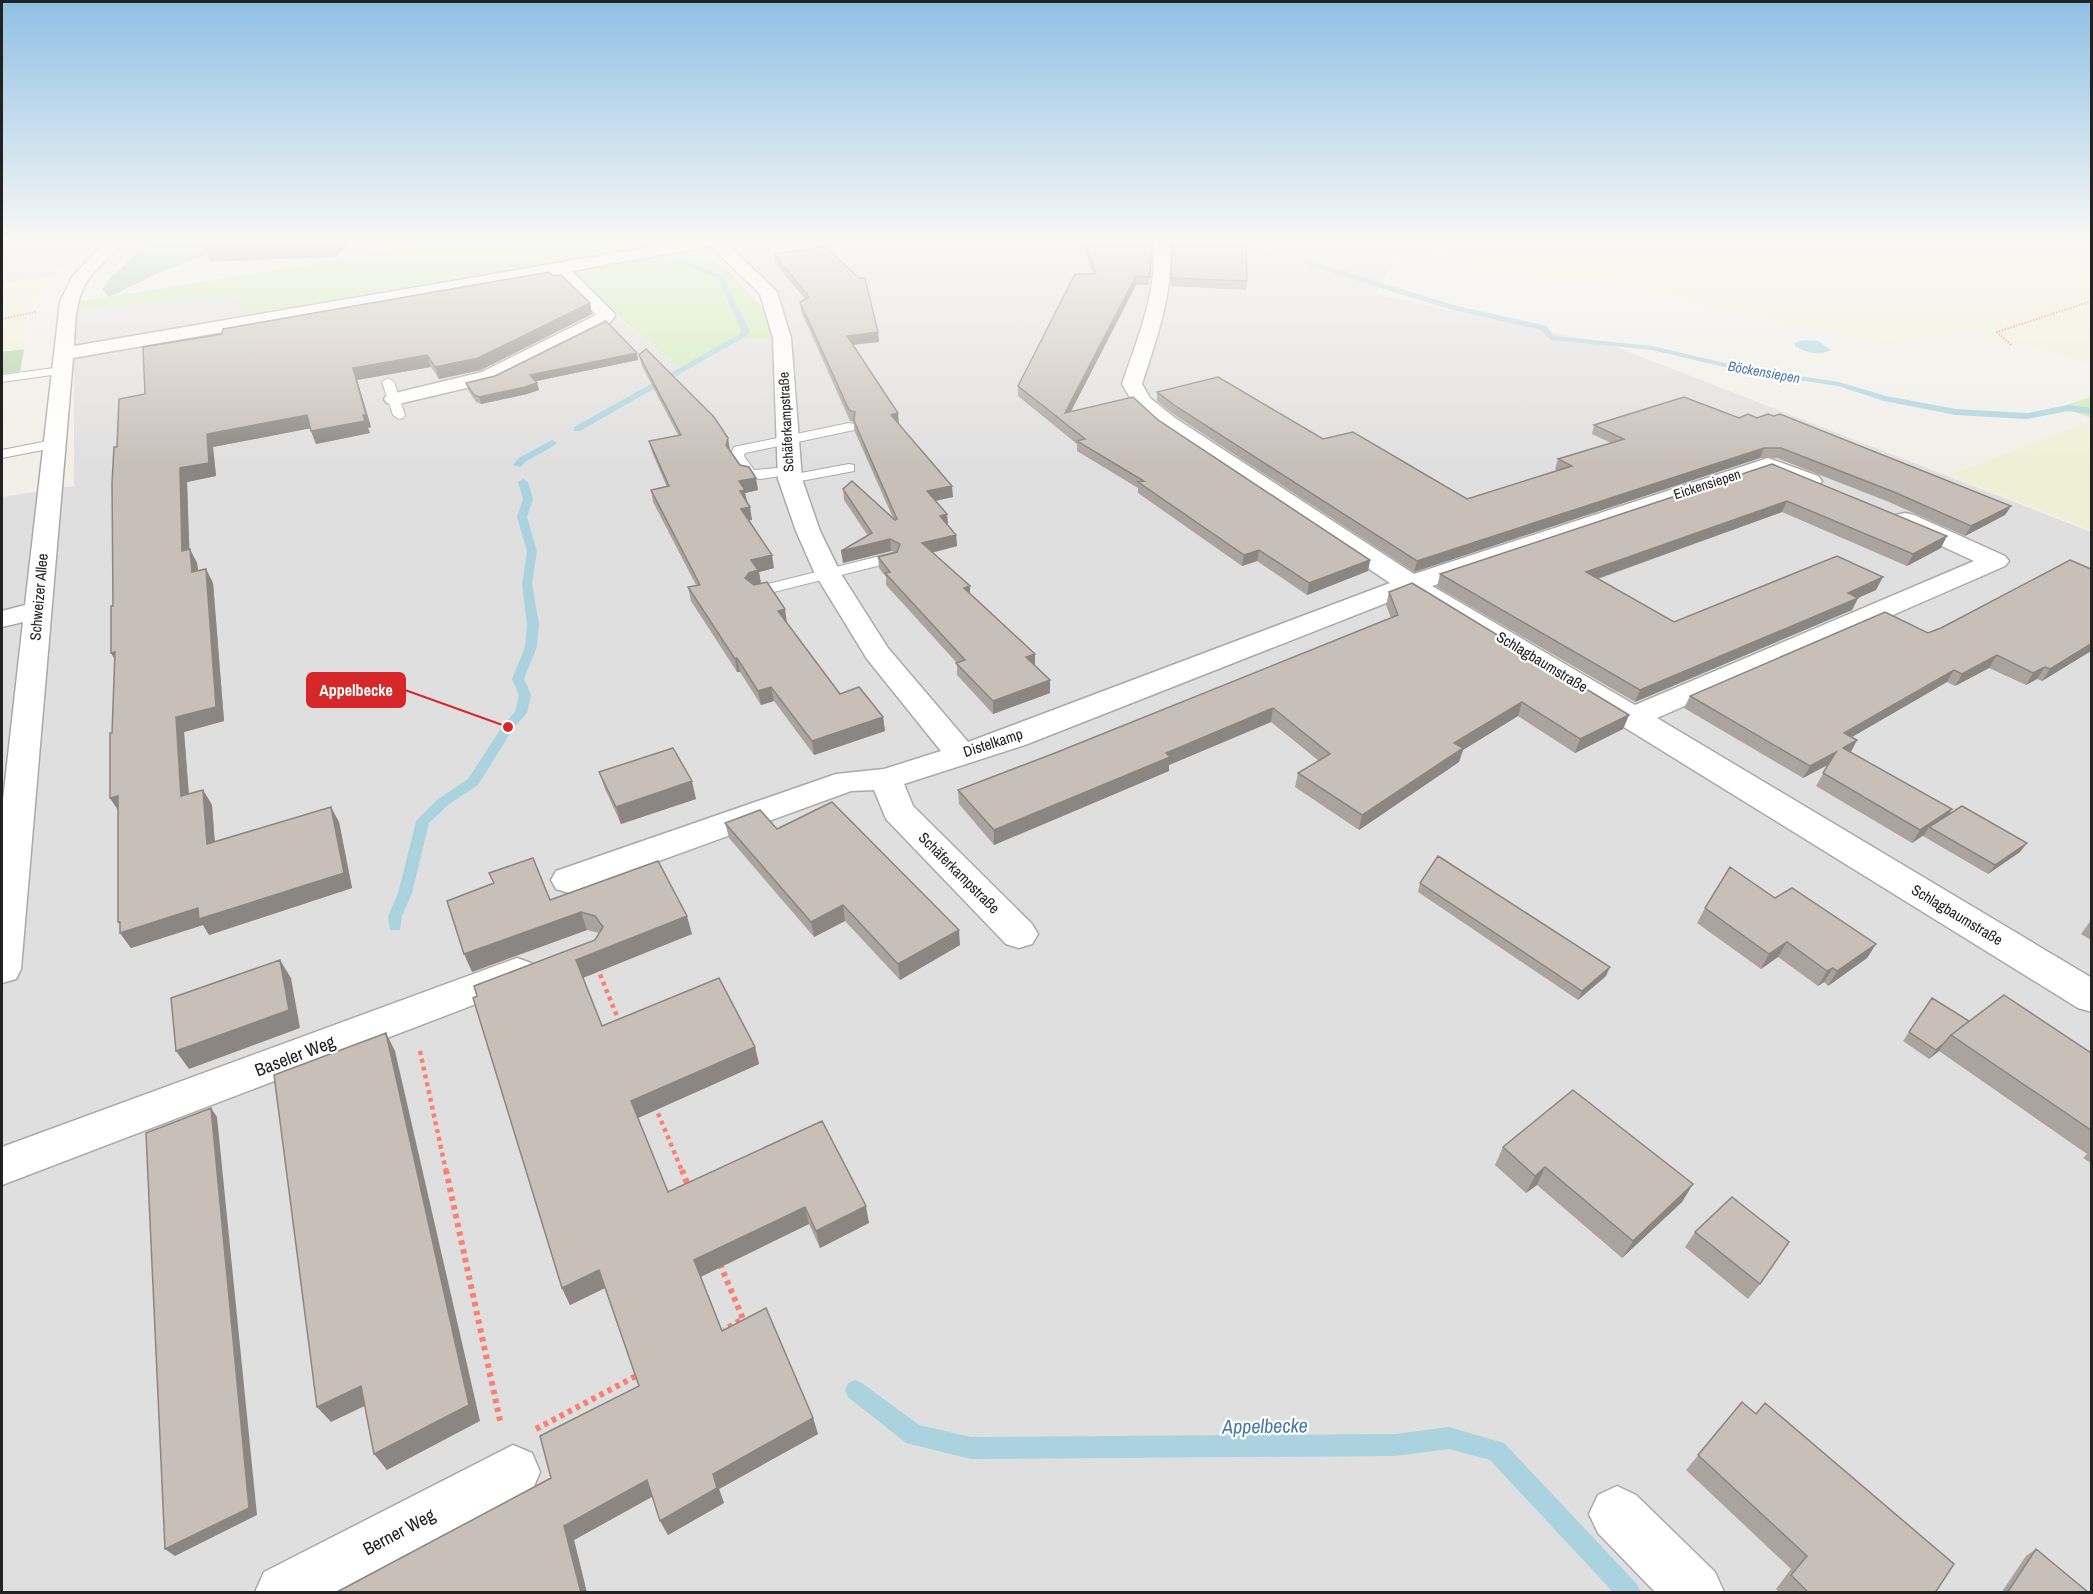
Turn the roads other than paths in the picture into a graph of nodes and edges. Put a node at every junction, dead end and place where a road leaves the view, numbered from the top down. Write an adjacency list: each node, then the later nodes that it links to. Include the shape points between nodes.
1 (66, 316): 6 (street, Schweizer Allee)
2 (307, 316): 6 (street)
3 (606, 316): 8 (street, via 489,377)
4 (775, 316): 10 (street, Schäferkampstraße, via 782,338)
5 (1154, 316): 19 (street, Schlagbaumstraße, via 1132,384 1142,402 1167,423)
6 (63, 363): 7 (lane); 11 (street, Schweizer Allee)
7 (2, 379)
8 (394, 399)
9 (849, 427): 10 (lane)
10 (787, 440): 14 (street, Schäferkampstraße); 14 (lane, via 740,450 737,456 749,473)
11 (53, 444): 12 (lane); 21 (street, Schweizer Allee)
12 (2, 454)
13 (849, 468): 14 (lane)
14 (789, 475): 18 (street, Schäferkampstraße)
15 (1835, 491): 19 (street, Eickensiepen, via 1768,465)
16 (1879, 509): 23 (street, via 1996,561)
17 (892, 558): 18 (lane)
18 (828, 574): 20 (lane); 24 (street, Schäferkampstraße, via 877,653)
19 (1411, 584): 23 (street, Schlagbaumstraße); 24 (street, Distelkamp, via 1014,738)
20 (758, 591)
21 (38, 610): 22 (street); 29 (street, Schweizer Allee)
22 (2, 619)
23 (1633, 717): 30 (street, Schlagbaumstraße)
24 (961, 754): 25 (street, Distelkamp)
25 (886, 779): 26 (street, Distelkamp, via 847,781); 27 (street, Schäferkampstraße, via 898,811)
26 (569, 880)
27 (1019, 934)
28 (588, 946): 31 (street, Baseler Weg)
29 (2, 969)
30 (2091, 997)
31 (2, 1166)
32 (510, 1458): 34 (street, Berner Weg)
33 (1617, 1514): 35 (street)
34 (284, 1593)
35 (1695, 1593)

